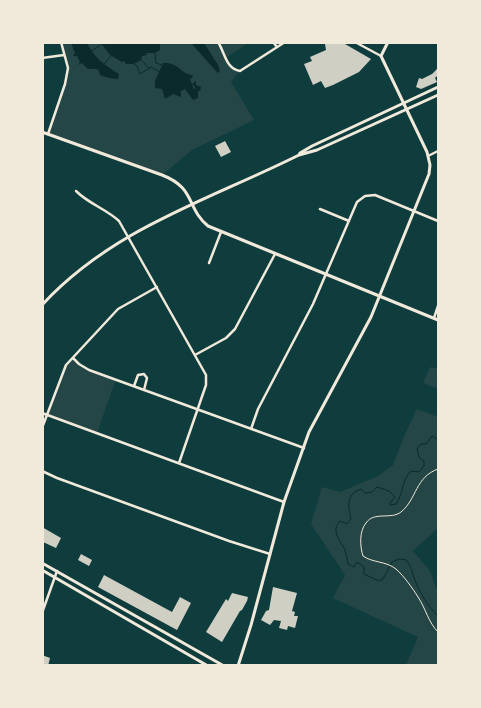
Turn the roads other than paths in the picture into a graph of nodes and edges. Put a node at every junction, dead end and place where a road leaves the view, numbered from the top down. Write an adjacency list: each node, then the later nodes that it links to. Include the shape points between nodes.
1 (61, 42): 8 (street)
2 (218, 42): 7 (street, via 230,66 240,71)
3 (273, 42): 7 (street)
4 (285, 42): 7 (street)
5 (355, 42): 9 (street)
6 (388, 42): 9 (street)
7 (277, 47)
8 (64, 55): 10 (street); 16 (street, via 68,68 65,84)
9 (381, 56): 13 (street)
10 (42, 58)
11 (438, 87): 13 (street)
12 (438, 95): 14 (street)
13 (404, 102): 14 (street); 18 (street)
14 (407, 109): 18 (street); 19 (street)
15 (42, 132): 16 (street)
16 (48, 134): 21 (street, via 168,177 184,189)
17 (438, 152): 19 (street)
18 (299, 155): 21 (street)
19 (428, 156): 23 (street, via 429,174)
20 (76, 191): 27 (street, via 85,200 114,216)
21 (193, 205): 26 (street, via 203,222); 27 (street)
22 (320, 209): 24 (street)
23 (414, 211): 24 (street, via 371,195 357,202); 25 (street); 32 (street)
24 (348, 221): 30 (street)
25 (438, 221)
26 (220, 232): 28 (street); 29 (street)
27 (127, 236): 31 (street); 33 (street, via 80,269)
28 (275, 254): 30 (street); 37 (street, via 235,329 226,338)
29 (209, 263)
30 (326, 275): 32 (street); 45 (street)
31 (156, 287): 37 (street); 38 (street, via 118,309)
32 (380, 296): 35 (street); 46 (street, via 309,432)
33 (42, 305)
34 (438, 306): 35 (street)
35 (434, 318): 36 (street)
36 (438, 320)
37 (195, 355): 41 (street, via 206,375 206,386)
38 (73, 358): 39 (street, via 89,370); 43 (street, via 65,367)
39 (134, 386): 40 (street); 40 (street, via 138,375 144,374 147,378)
40 (144, 390): 41 (street)
41 (198, 409): 45 (street); 47 (street)
42 (42, 413): 43 (street)
43 (48, 414): 44 (street); 47 (street)
44 (42, 428)
45 (251, 429): 46 (street)
46 (304, 448): 49 (street)
47 (179, 463): 49 (street)
48 (44, 472): 50 (street)
49 (284, 502): 50 (street)
50 (270, 554): 58 (street)
51 (42, 563): 53 (street)
52 (42, 570): 54 (street)
53 (57, 571): 54 (street); 57 (street)
54 (55, 577): 55 (street); 56 (street)
55 (42, 613)
56 (208, 666)
57 (224, 666)
58 (238, 666)

